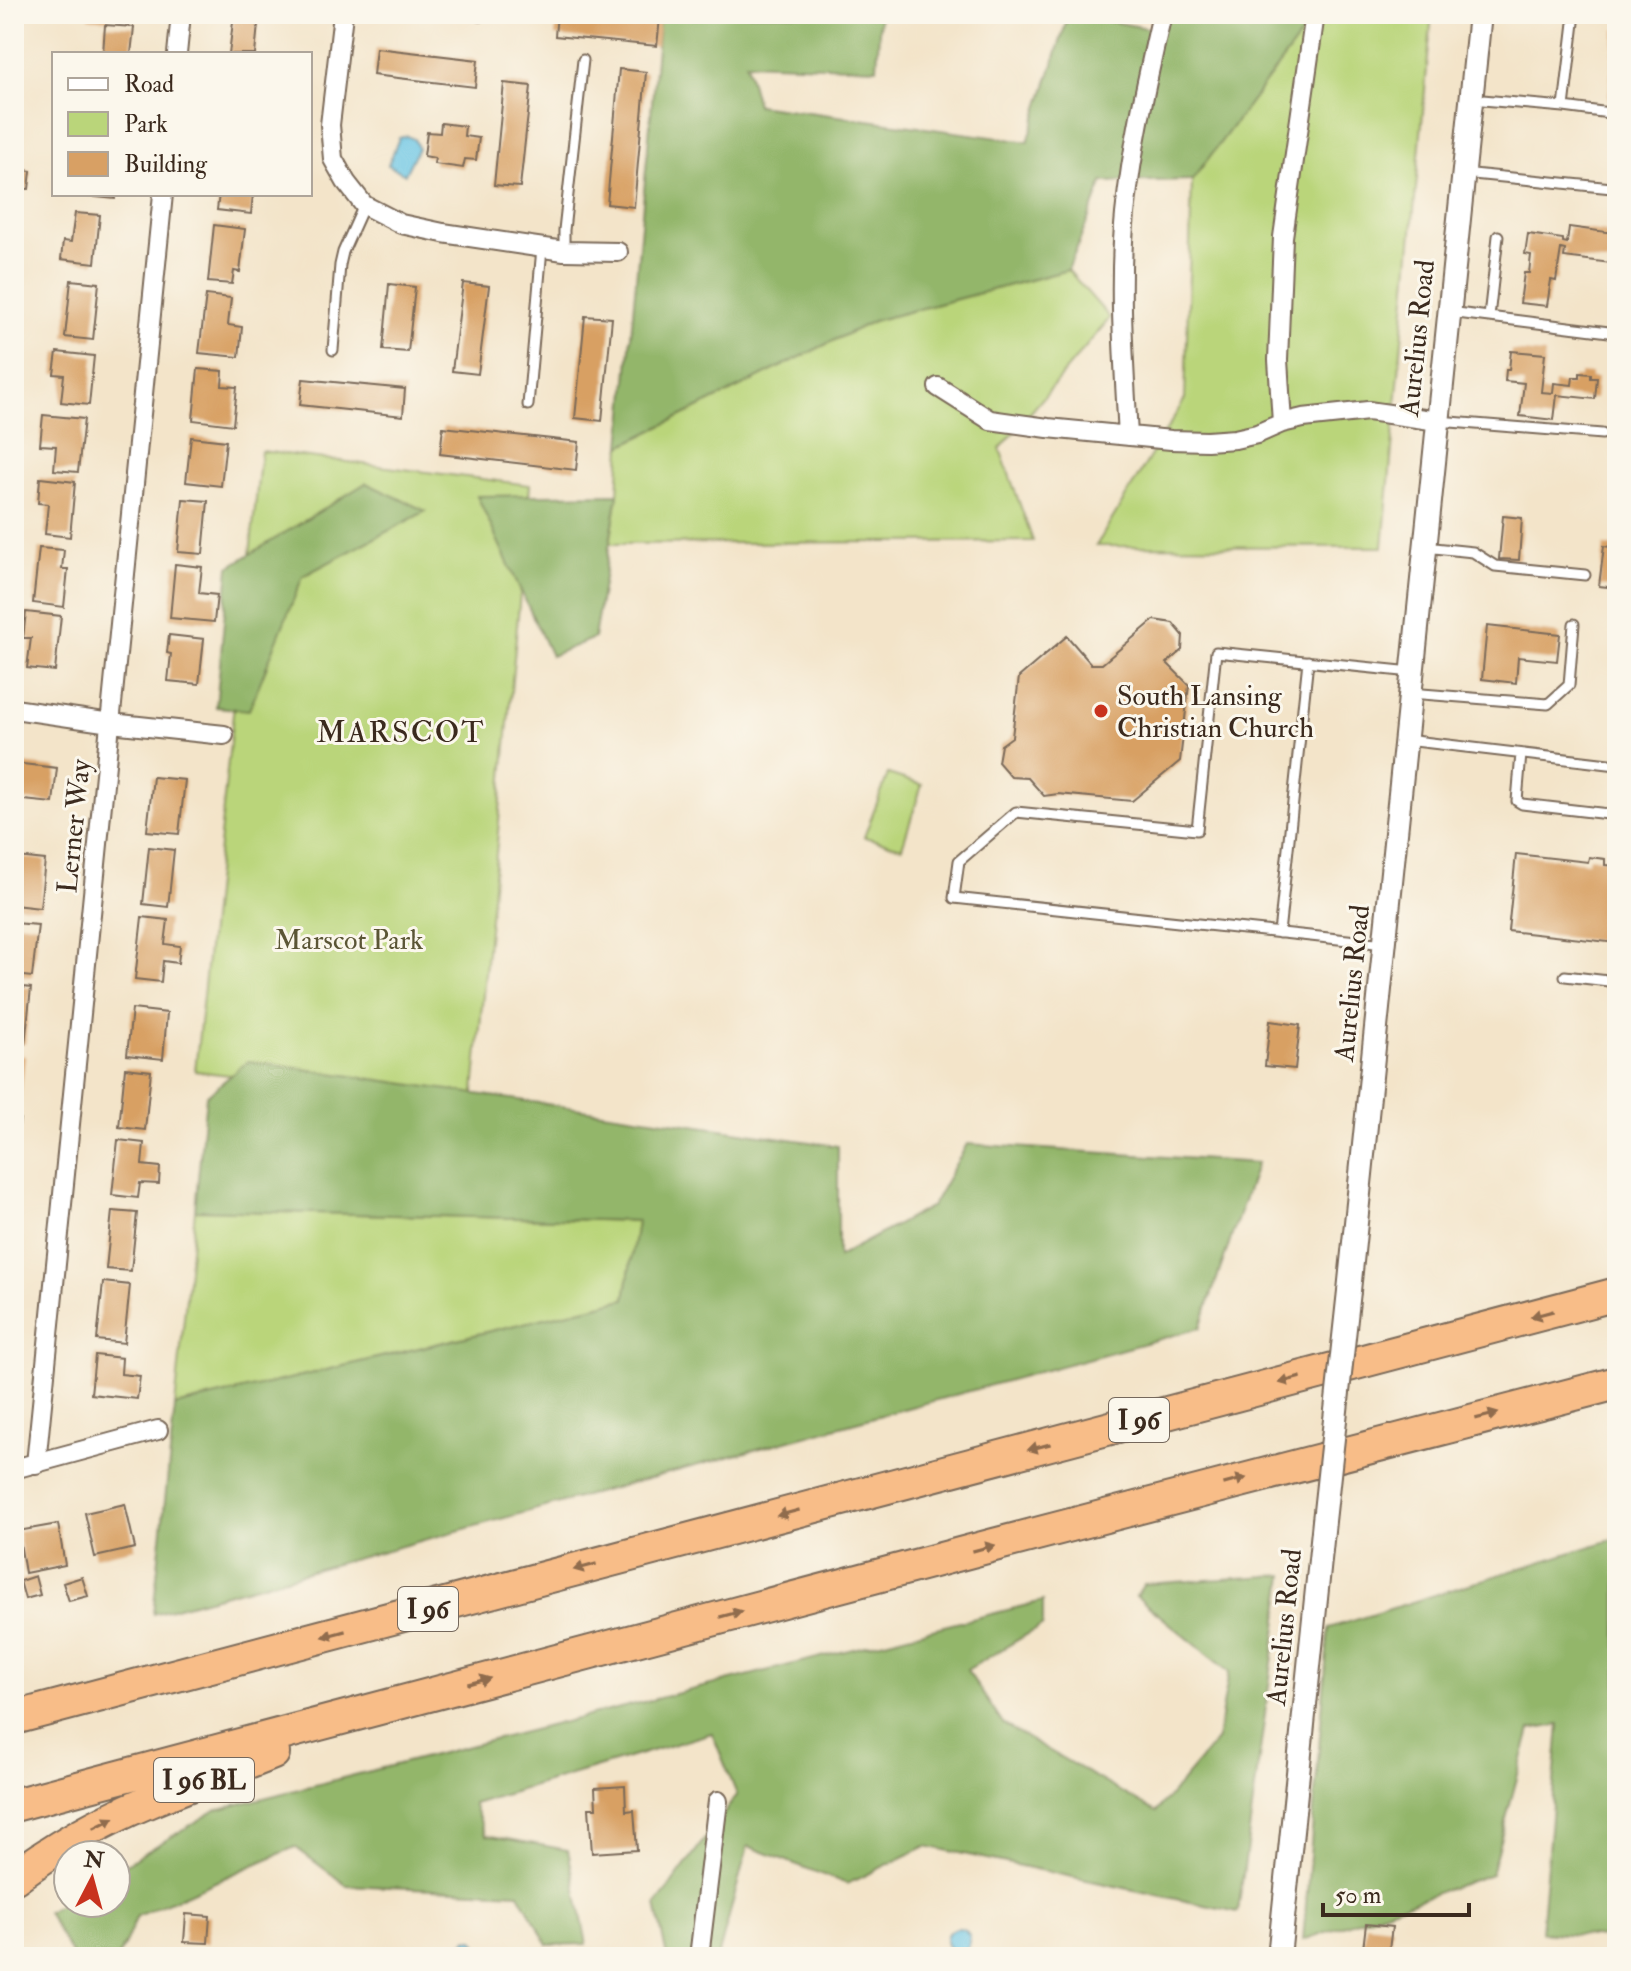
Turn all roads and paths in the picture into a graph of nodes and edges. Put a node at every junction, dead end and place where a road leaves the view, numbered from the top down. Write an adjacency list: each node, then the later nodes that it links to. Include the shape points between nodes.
1 (181, 14): 9 (street)
2 (343, 14): 17 (street, via 330,125 333,159)
3 (466, 14): 8 (lane)
4 (1162, 14): 31 (street, via 1133,149 1125,216 1122,333)
5 (1315, 14): 29 (street, via 1283,237 1278,360)
6 (1480, 14): 11 (street, Aurelius Road)
7 (1575, 14): 12 (lane)
8 (480, 16)
9 (177, 52)
10 (583, 60): 20 (lane)
11 (1471, 99): 12 (lane); 14 (street, Aurelius Road)
12 (1564, 107): 13 (lane)
13 (1617, 114)
14 (1463, 173): 15 (lane); 22 (street, Aurelius Road)
15 (1617, 186)
16 (163, 196): 38 (street, Lerner Way)
17 (364, 205): 19 (street, via 401,224); 25 (lane, via 340,265)
18 (1498, 236): 23 (lane)
19 (542, 248): 20 (street); 27 (lane)
20 (564, 251): 21 (street)
21 (618, 252)
22 (1449, 312): 23 (lane); 28 (street, Aurelius Road)
23 (1489, 317): 24 (lane)
24 (1617, 333)
25 (333, 350)
26 (938, 387): 31 (street, via 990,420)
27 (528, 405)
28 (1438, 421): 29 (street, via 1368,411); 30 (lane); 32 (street, Aurelius Road)
29 (1282, 423): 31 (street, via 1235,439)
30 (1602, 434)
31 (1128, 436)
32 (1425, 547): 33 (lane, via 1473,552 1495,566); 36 (street, Aurelius Road)
33 (1585, 575)
34 (1574, 624): 36 (lane, via 1569,685 1548,704)
35 (1308, 661): 36 (lane); 44 (lane); 44 (lane, via 1216,652 1197,830 1016,812 959,861 954,898)
36 (1411, 683): 40 (street, Aurelius Road)
37 (14, 709): 38 (street)
38 (111, 723): 39 (street); 51 (street, Lerner Way)
39 (224, 735)
40 (1406, 740): 41 (lane); 45 (street, Aurelius Road)
41 (1521, 754): 42 (lane); 43 (lane, via 1517,801)
42 (1617, 765)
43 (1617, 815)
44 (1279, 933): 45 (lane)
45 (1385, 944): 61 (street, Aurelius Road, bridge)
46 (1565, 976): 47 (lane)
47 (1617, 982)
48 (1617, 1294): 53 (highway, I 96, one-way to 53)
49 (1617, 1383): 54 (highway, one-way to 49)
50 (158, 1430): 51 (street)
51 (36, 1464): 52 (street)
52 (14, 1469)
53 (196, 1670): 55 (highway); 56 (highway, I 96)
54 (404, 1701): 58 (highway); 59 (highway, I 96 BL, one-way to 54, via 135,1807)
55 (14, 1706)
56 (14, 1718)
57 (718, 1801): 60 (street)
58 (14, 1805)
59 (14, 1878)
60 (699, 1957)
61 (1279, 1957)

